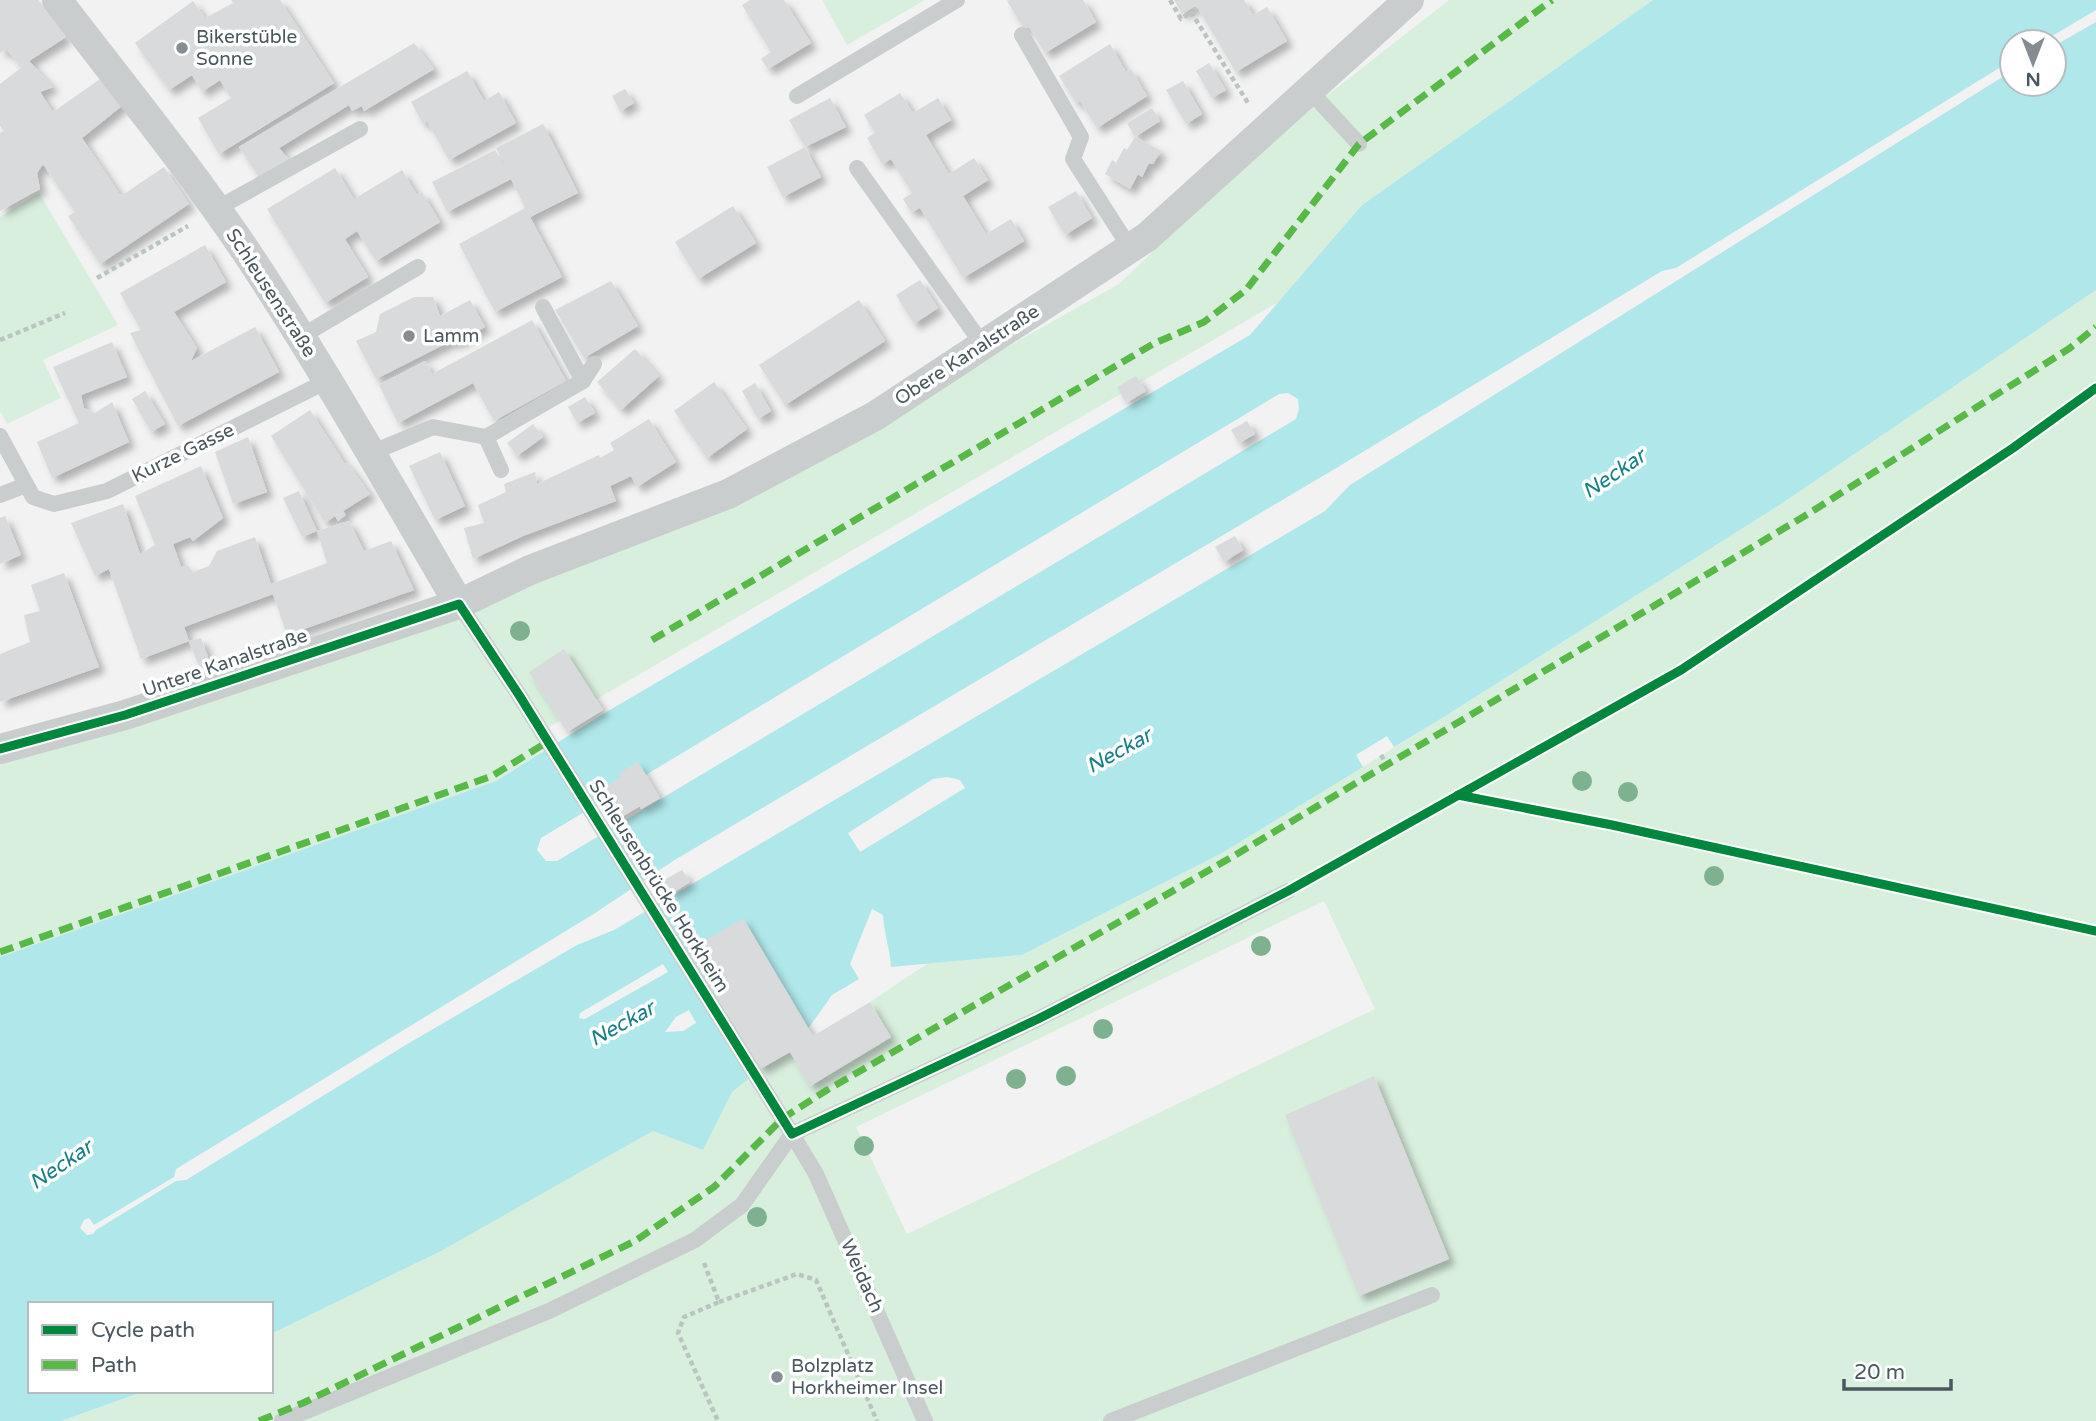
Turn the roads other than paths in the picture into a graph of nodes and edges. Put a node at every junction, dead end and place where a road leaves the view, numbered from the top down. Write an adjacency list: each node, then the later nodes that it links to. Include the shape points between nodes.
1 (57, 0): 10 (street, Schleusenstraße)
2 (957, 0): 6 (lane)
3 (1409, 0): 5 (street, Obere Kanalstraße)
4 (1022, 36): 11 (lane, via 1081,137 1073,159)
5 (1309, 90): 8 (lane); 11 (street, Obere Kanalstraße)
6 (797, 96)
7 (360, 130): 10 (lane)
8 (1359, 144)
9 (857, 168): 15 (lane)
10 (216, 209): 14 (street, Schleusenstraße)
11 (1130, 248): 15 (street, Obere Kanalstraße)
12 (418, 267): 14 (lane)
13 (543, 307): 18 (lane)
14 (302, 336): 17 (street, Schleusenstraße)
15 (982, 345): 25 (street, Obere Kanalstraße, via 875,416 728,494 530,570)
16 (594, 364): 18 (lane)
17 (327, 381): 21 (street, Schleusenstraße); 23 (lane, Kurze Gasse, via 107,491 54,504)
18 (583, 381): 20 (lane)
19 (0, 436): 23 (lane)
20 (486, 438): 21 (lane, via 433,427); 22 (lane)
21 (371, 453): 25 (street, Schleusenstraße)
22 (501, 470)
23 (30, 491): 24 (lane)
24 (0, 495)
25 (459, 604): 26 (street, Untere Kanalstraße, via 125,715); 28 (lane, Schleusenbrücke Horkheim)
26 (0, 749)
27 (1288, 891): 28 (lane, via 1038,1018)
28 (792, 1134): 30 (lane, via 742,1205 695,1240 549,1311); 31 (lane, Weidach, via 817,1174)
29 (1432, 1295): 32 (lane)
30 (282, 1421)
31 (925, 1421)
32 (1111, 1421)

